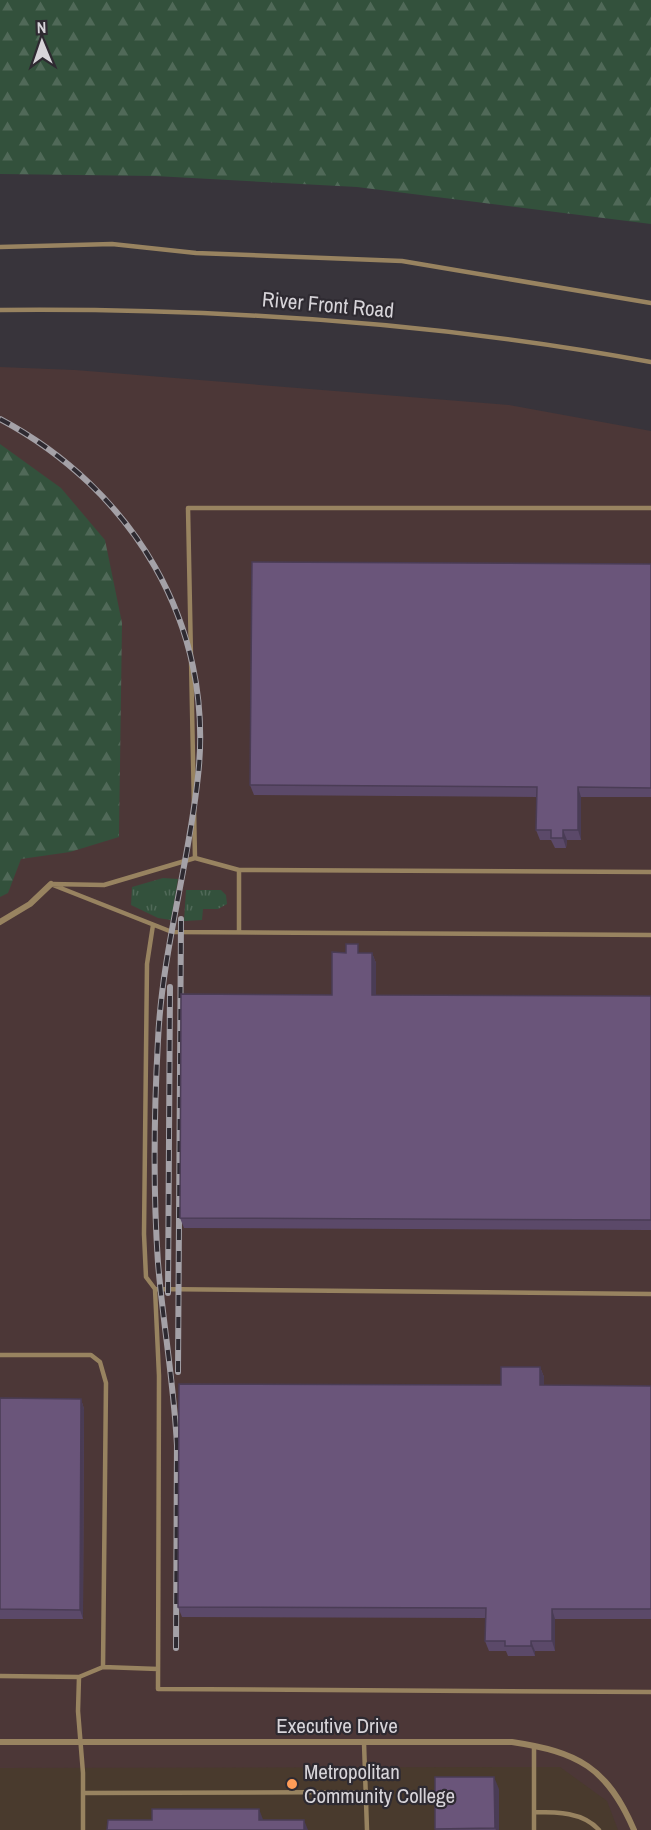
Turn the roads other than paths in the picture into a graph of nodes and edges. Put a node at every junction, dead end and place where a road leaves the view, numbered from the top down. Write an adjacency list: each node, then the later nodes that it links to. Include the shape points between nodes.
1 (0, 247): 2 (lane, via 112,244 196,253 402,261)
2 (651, 303)
3 (0, 310): 4 (lane, River Front Road, via 206,312 331,320 505,339)
4 (651, 362)
5 (651, 508): 6 (lane, via 188,508)
6 (195, 858): 7 (lane); 9 (lane, via 104,885)
7 (239, 870): 8 (lane); 12 (lane)
8 (651, 872)
9 (51, 884): 10 (street, via 30,904); 11 (lane)
10 (0, 922)
11 (153, 925): 12 (lane, via 172,932); 14 (lane, via 147,964 144,1234 146,1277)
12 (238, 932): 13 (lane)
13 (651, 935)
14 (155, 1289): 15 (lane); 18 (lane, via 159,1376)
15 (651, 1294)
16 (0, 1355): 17 (lane, via 91,1355 100,1362 106,1383)
17 (103, 1667): 18 (lane); 20 (lane)
18 (158, 1669): 21 (lane, via 158,1689)
19 (0, 1676): 20 (lane)
20 (79, 1677): 23 (lane)
21 (651, 1692)
22 (0, 1742): 23 (street, Executive Drive)
23 (82, 1743): 24 (street, Executive Drive); 27 (lane)
24 (364, 1743): 25 (street, Executive Drive, via 512,1742); 26 (lane)
25 (534, 1746): 28 (lane); 33 (street, Executive Drive, via 553,1748 589,1767 607,1782 621,1799)
26 (366, 1792): 27 (lane); 30 (lane)
27 (83, 1793): 29 (lane)
28 (534, 1812): 31 (lane); 32 (lane, via 586,1818)
29 (83, 1830)
30 (367, 1830)
31 (534, 1830)
32 (599, 1830)
33 (634, 1830)

